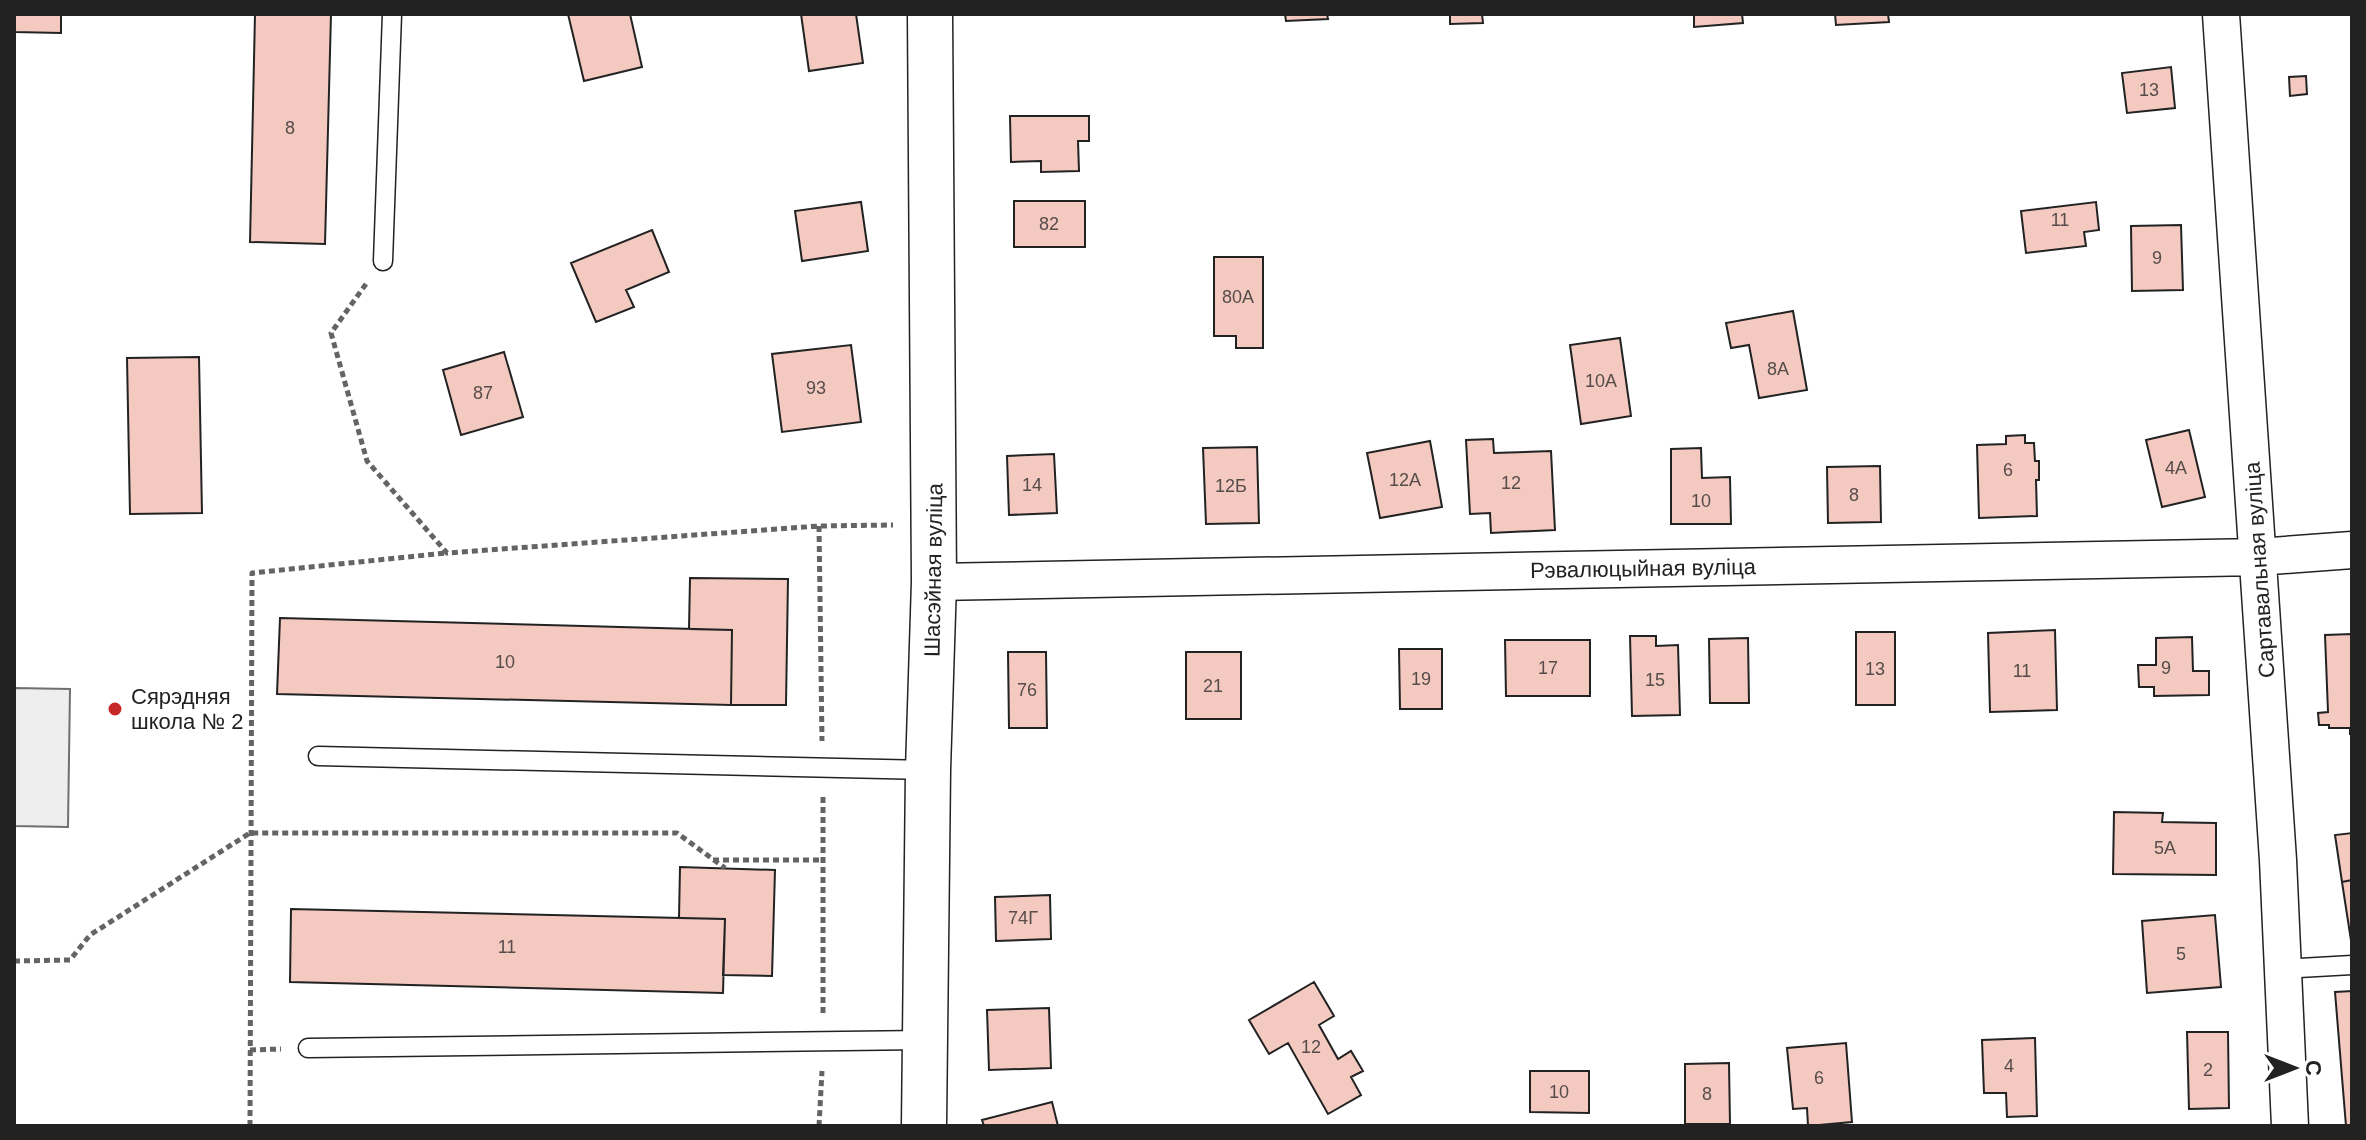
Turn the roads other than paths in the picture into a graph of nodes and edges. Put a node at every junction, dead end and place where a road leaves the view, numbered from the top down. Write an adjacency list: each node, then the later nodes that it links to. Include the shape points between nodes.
1 (392, 14): 4 (lane)
2 (930, 14): 7 (main road, Шасэйная вуліца)
3 (2221, 14): 6 (street, Сартавальная вуліца)
4 (383, 261)
5 (2352, 550): 6 (street, Рэвалюцыйная вуліца)
6 (2258, 557): 7 (street, Рэвалюцыйная вуліца); 11 (street, Сартавальная вуліца)
7 (934, 582): 9 (main road, Шасэйная вуліца)
8 (318, 756): 9 (lane)
9 (928, 770): 12 (main road, Шасэйная вуліца)
10 (2352, 965): 11 (lane)
11 (2283, 969): 15 (street, Сартавальная вуліца)
12 (924, 1040): 13 (lane); 14 (main road, Шасэйная вуліца)
13 (308, 1048)
14 (924, 1126)
15 (2290, 1126)

